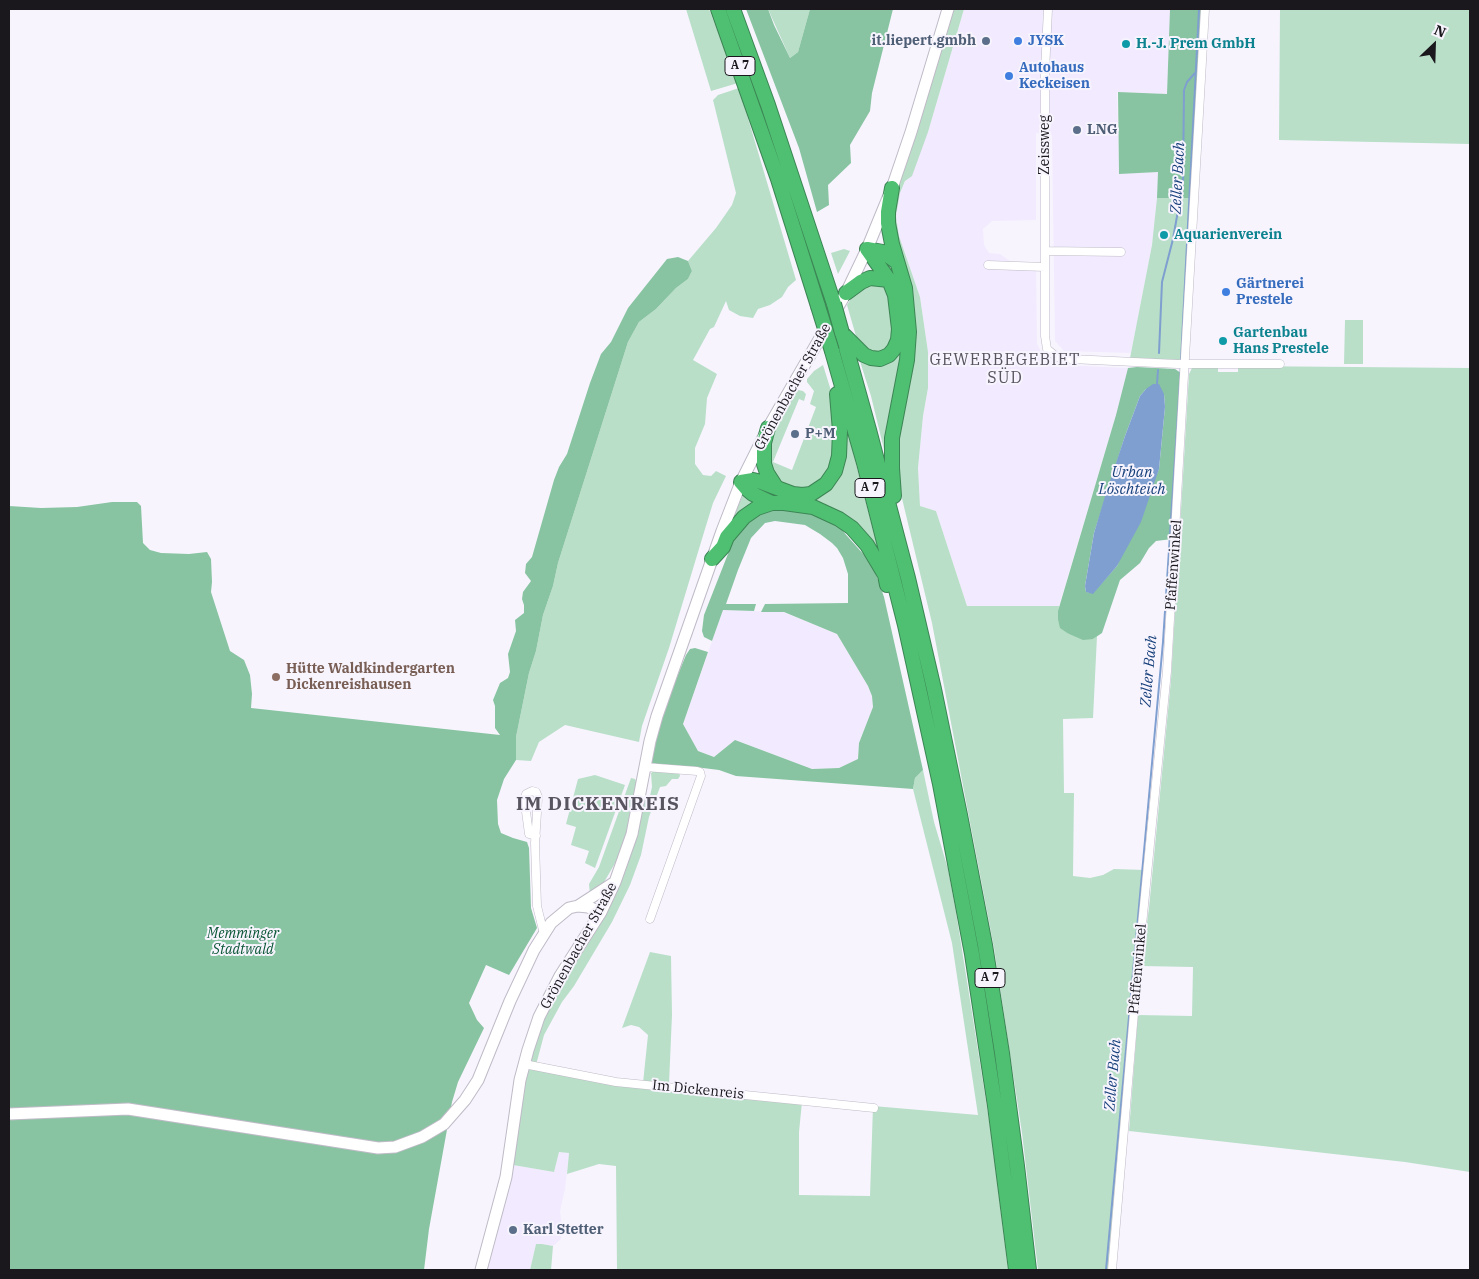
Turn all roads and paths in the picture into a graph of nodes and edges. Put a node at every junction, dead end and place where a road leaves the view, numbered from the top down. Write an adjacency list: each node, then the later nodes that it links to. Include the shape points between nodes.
1 (718, 9): 16 (highway, A 7, bridge, via 778,179)
2 (733, 9): 15 (highway, A 7, bridge, via 768,105)
3 (948, 9): 6 (main road, Grönenbacher Straße)
4 (1048, 9): 8 (street, Zeissweg)
5 (1205, 9): 17 (street, Pfaffenwinkel)
6 (892, 188): 7 (main road, Grönenbacher Straße); 10 (highway, via 888,223)
7 (867, 249): 10 (highway, via 883,252); 13 (highway); 14 (main road, Grönenbacher Straße)
8 (1046, 250): 9 (street); 12 (street, Zeissweg)
9 (1121, 252)
10 (897, 262): 23 (highway, via 905,288 909,332 892,445 892,489 901,525)
11 (988, 266): 12 (street)
12 (1046, 267): 17 (street, Zeissweg, via 1045,336 1047,349 1058,357)
13 (889, 280): 14 (highway, via 870,278); 15 (highway, A 7, via 896,295 899,316 898,340 889,355 880,359 864,355)
14 (846, 293): 19 (main road, Grönenbacher Straße)
15 (842, 333): 23 (highway, A 7)
16 (832, 351): 21 (highway, via 840,431 840,456 835,471 826,484 811,494 793,494); 25 (highway, A 7)
17 (1182, 363): 18 (street); 39 (street, Pfaffenwinkel, via 1168,671)
18 (1280, 364)
19 (768, 428): 20 (main road, Grönenbacher Straße); 21 (highway, via 764,464)
20 (741, 482): 21 (highway, via 753,480); 22 (highway, A 7, via 753,494); 24 (main road, Grönenbacher Straße)
21 (776, 488)
22 (772, 503): 24 (highway, via 744,517); 25 (highway, A 7, via 813,507 852,528 867,545 885,575 897,618)
23 (898, 541): 38 (highway, A 7, via 934,689 985,945 1015,1147)
24 (712, 559): 26 (main road, Grönenbacher Straße, via 657,716)
25 (905, 625): 37 (highway, A 7, via 940,784 972,954)
26 (645, 767): 28 (main road, Grönenbacher Straße, via 632,834); 31 (street, via 696,771 701,776)
27 (536, 836): 27 (street, via 538,797 532,791 526,794 526,804 529,834); 32 (street, via 537,906)
28 (615, 882): 29 (main road); 30 (main road, Grönenbacher Straße)
29 (578, 906): 30 (main road); 32 (main road, via 561,913)
30 (601, 912): 33 (main road, Grönenbacher Straße, via 550,994)
31 (650, 919)
32 (544, 934): 35 (main road, via 510,1001 478,1080 465,1100 444,1124 395,1147 378,1148 128,1109)
33 (524, 1064): 34 (street, Im Dickenreis, via 616,1082); 36 (main road, Grönenbacher Straße, via 506,1177)
34 (874, 1108)
35 (9, 1114)
36 (481, 1270)
37 (1016, 1270)
38 (1029, 1270)
39 (1112, 1270)

